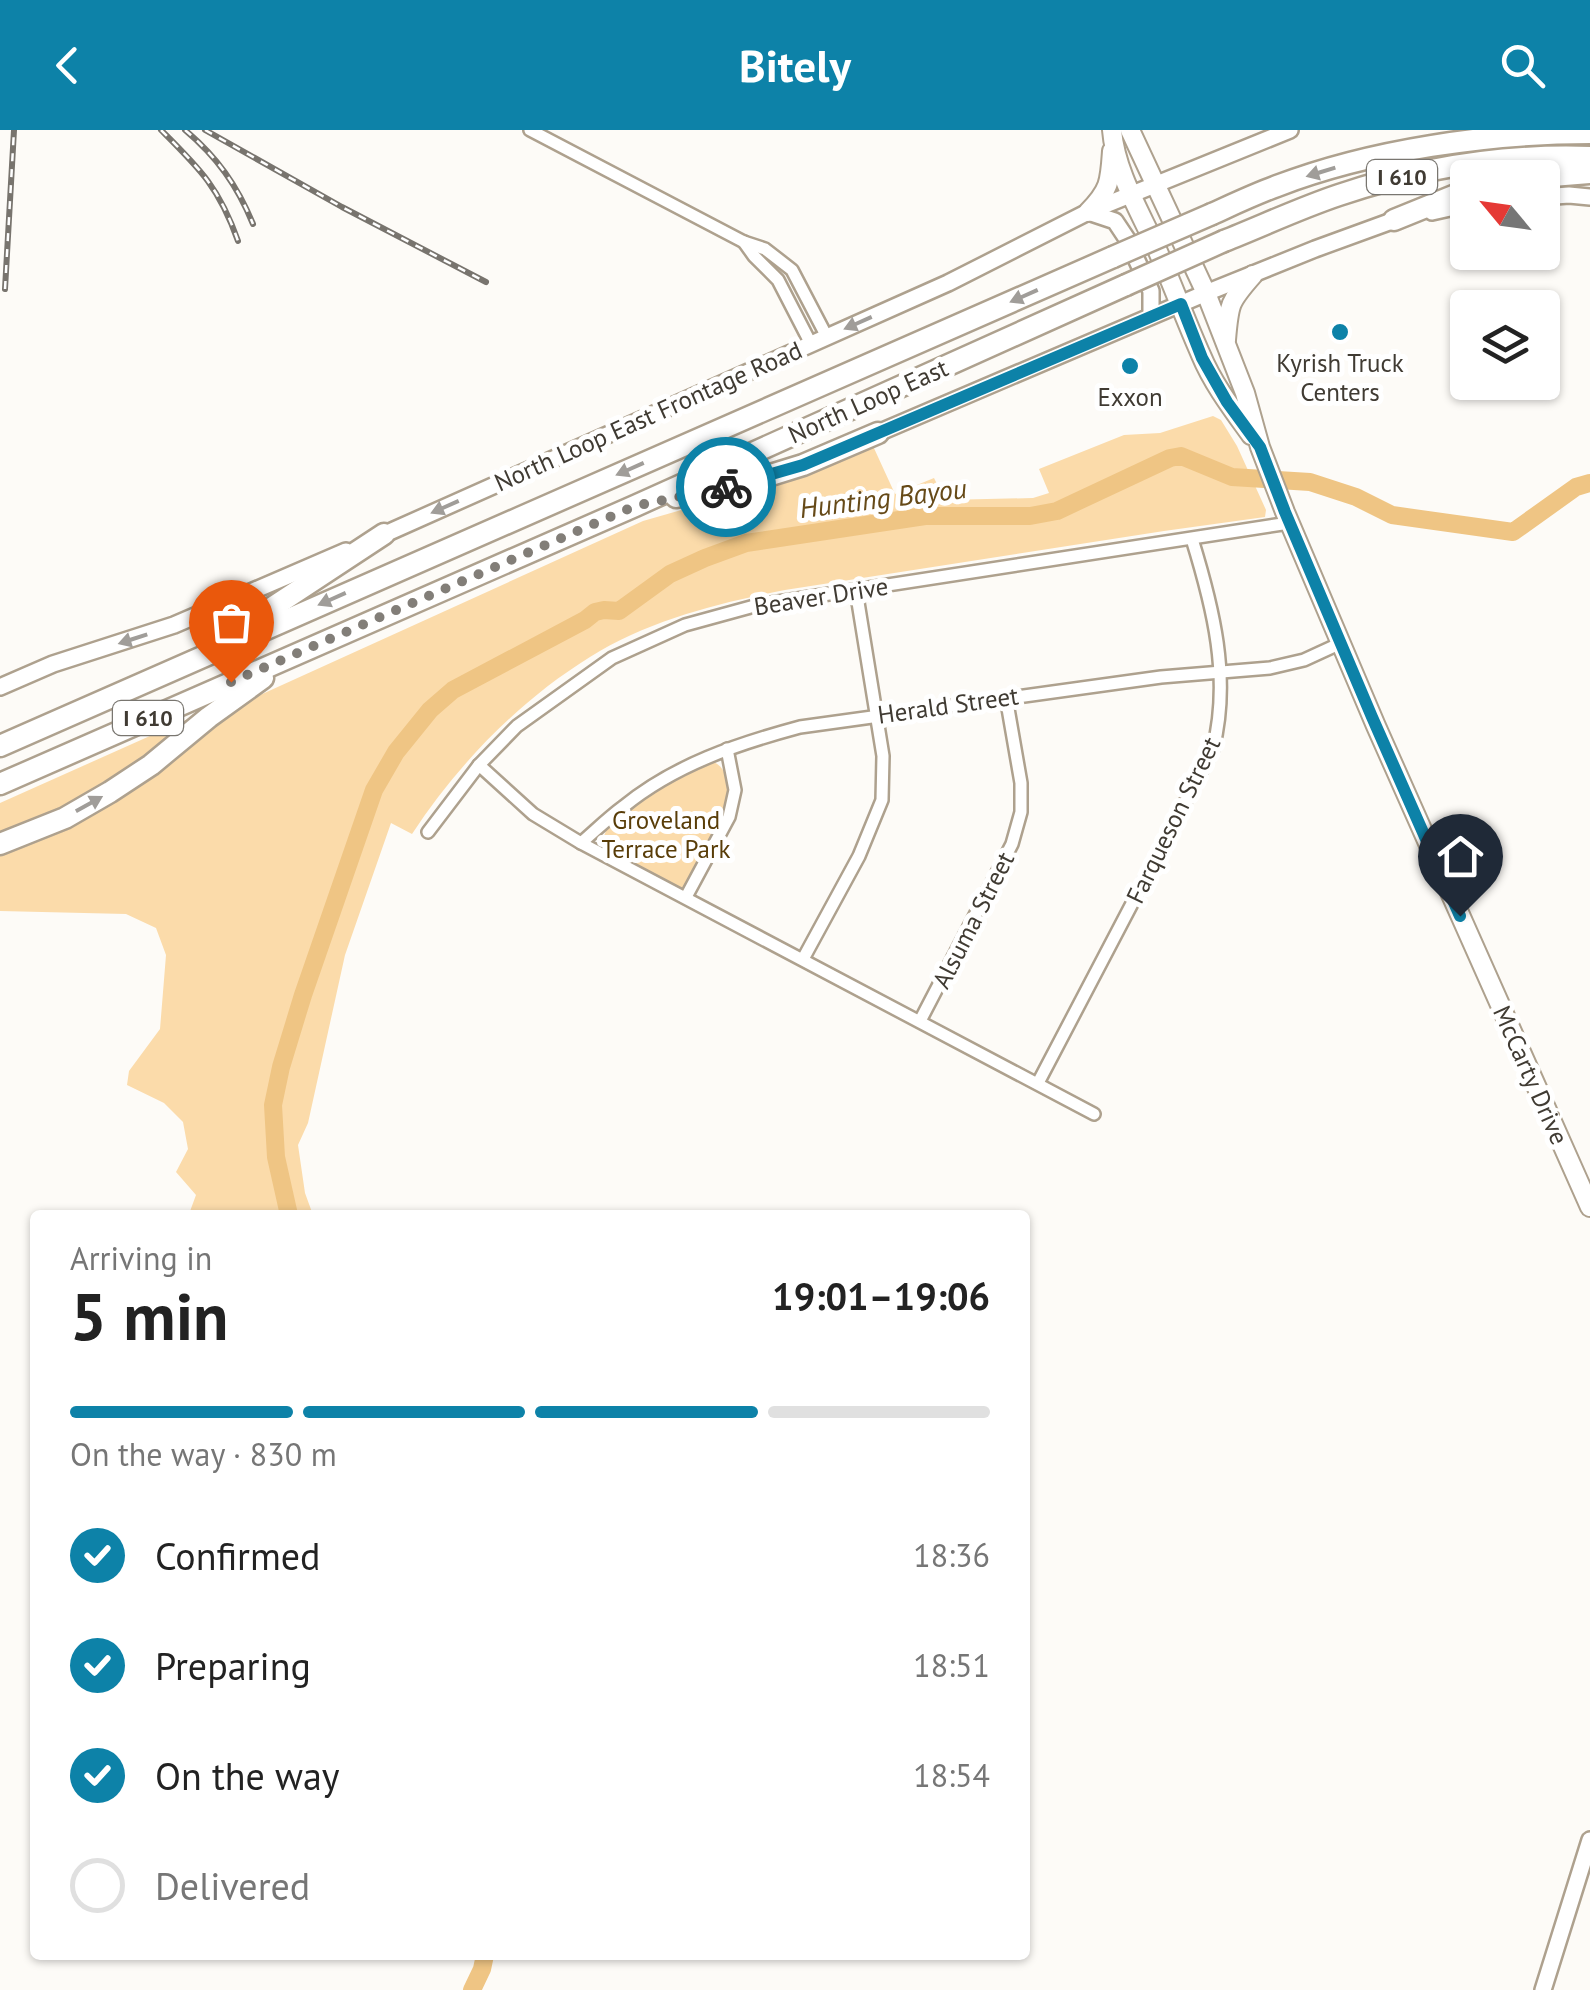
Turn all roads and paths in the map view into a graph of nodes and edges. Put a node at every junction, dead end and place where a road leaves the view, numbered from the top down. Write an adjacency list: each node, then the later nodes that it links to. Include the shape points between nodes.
1 (530, 130): 17 (street)
2 (1130, 130): 9 (main road, McCarty Drive)
3 (1290, 130): 9 (main road, North Loop East Frontage Road)
4 (1590, 133): 34 (highway, North Loop East / I 610, one-way to 34, bridge, via 1416,148 1278,185)
5 (1112, 138): 10 (main road, McCarty Drive); 15 (main road, via 1108,188)
6 (1590, 158): 27 (highway, North Loop East / I 610, bridge, via 1501,160 1416,173 1339,195)
7 (1590, 173): 8 (highway)
8 (1560, 175)
9 (1156, 183): 10 (main road, North Loop East Frontage Road); 19 (main road, McCarty Drive)
10 (1132, 193): 15 (main road, North Loop East Frontage Road); 20 (main road, McCarty Drive)
11 (1560, 196): 13 (main road)
12 (1450, 197): 16 (highway)
13 (1590, 197)
14 (1450, 208): 16 (main road)
15 (1088, 212): 21 (main road, via 1115,221 1127,239 1150,291); 22 (main road, North Loop East Frontage Road, one-way to 22)
16 (1394, 220): 18 (main road)
17 (744, 242): 22 (street, via 792,270); 23 (street, via 778,280)
18 (1253, 275): 19 (main road); 24 (main road, via 1228,306)
19 (1206, 293): 20 (main road); 24 (main road, McCarty Drive)
20 (1181, 304): 21 (main road); 26 (main road, McCarty Drive, via 1202,358)
21 (1151, 316): 25 (main road)
22 (827, 336): 23 (main road, North Loop East Frontage Road)
23 (811, 344): 29 (main road, North Loop East Frontage Road, one-way to 29)
24 (1225, 345): 26 (main road, McCarty Drive)
25 (878, 433): 27 (highway, via 748,482)
26 (1260, 447): 28 (main road, McCarty Drive)
27 (635, 506): 33 (highway, North Loop East / I 610)
28 (1287, 517): 30 (street, Beaver Drive); 32 (main road, McCarty Drive)
29 (384, 534): 34 (highway); 36 (main road, North Loop East Frontage Road, one-way to 36, via 174,626)
30 (1192, 539): 31 (street, Beaver Drive); 35 (street, Farqueson Street, via 1213,611)
31 (856, 590): 38 (street); 41 (street, Beaver Drive, via 758,604 685,624 612,658 516,726)
32 (1341, 643): 35 (street, Herald Street, via 1304,660); 51 (main road, McCarty Drive)
33 (297, 653): 42 (highway, North Loop East / I 610); 44 (highway, one-way to 33, via 110,792)
34 (186, 664): 39 (highway, North Loop East / I 610)
35 (1220, 674): 37 (street, Herald Street); 49 (street, Farqueson Street, via 1213,749)
36 (0, 687)
37 (1006, 697): 38 (street, Herald Street); 48 (street, Alsuma Street, via 1021,812 1012,844)
38 (876, 715): 40 (street, Herald Street, via 800,726); 47 (street, via 884,756 882,800)
39 (0, 746)
40 (728, 748): 45 (street, Herald Street, via 656,783); 46 (street, via 735,790 728,816)
41 (478, 766): 43 (street, Beaver Drive); 45 (street, via 533,814)
42 (0, 784)
43 (428, 832)
44 (0, 844)
45 (582, 844): 46 (street)
46 (686, 897): 47 (street)
47 (803, 960): 48 (street)
48 (920, 1021): 49 (street)
49 (1038, 1083): 50 (street)
50 (1094, 1114)
51 (1590, 1207)
52 (1590, 1840): 53 (main road)
53 (1543, 1990)

